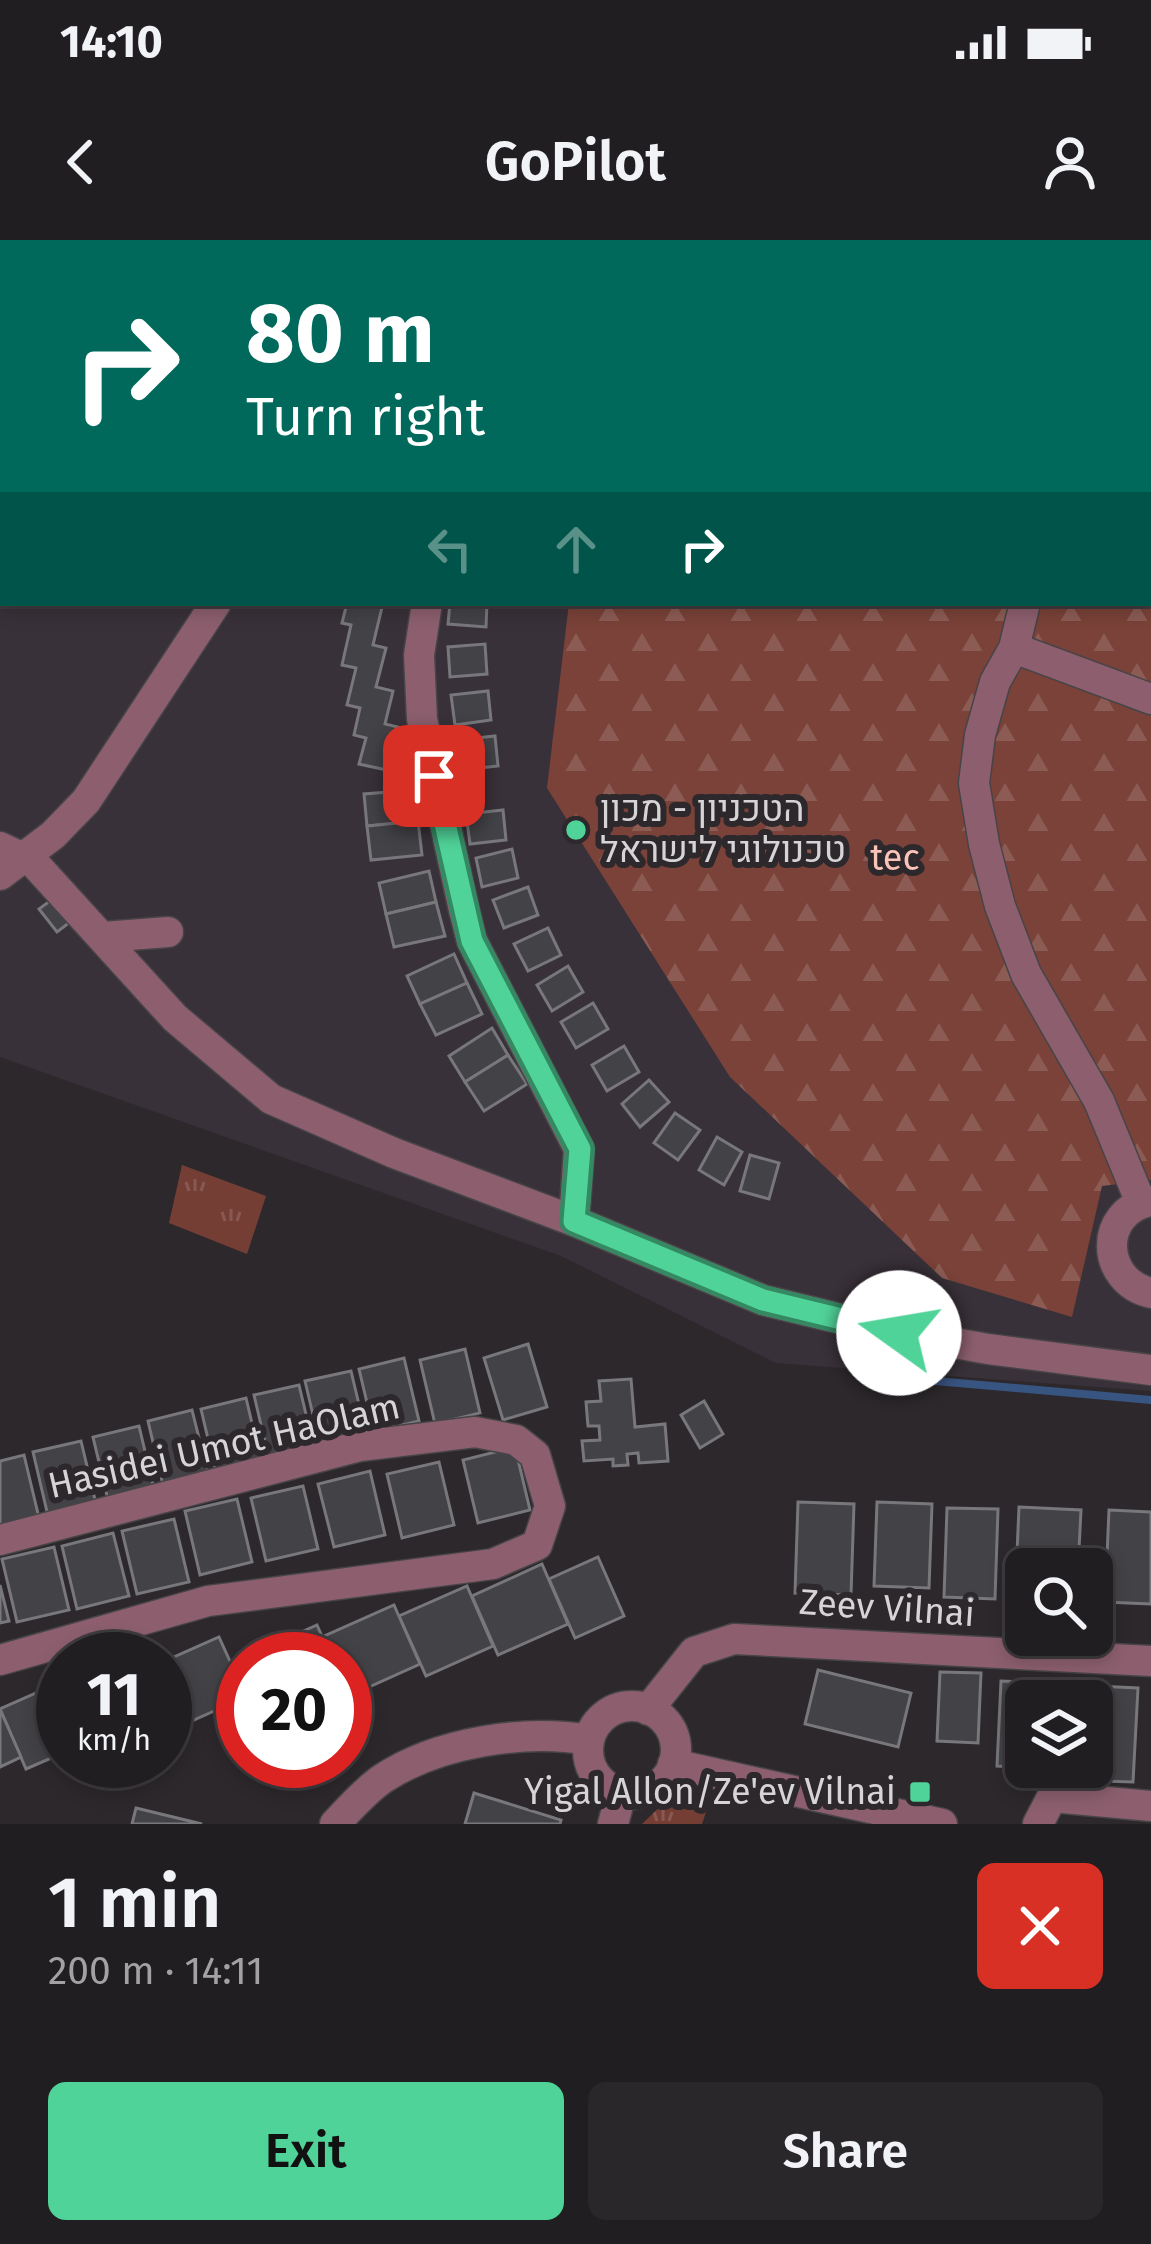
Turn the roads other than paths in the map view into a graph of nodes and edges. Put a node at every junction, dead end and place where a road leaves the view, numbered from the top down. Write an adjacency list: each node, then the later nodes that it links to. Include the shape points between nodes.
1 (214, 606): 6 (street, via 86,801)
2 (427, 606): 11 (street, via 419,655 422,719 464,910 472,941 580,1149)
3 (1024, 606): 4 (street)
4 (1014, 648): 5 (street); 10 (street, via 980,735 974,783 984,844 1026,974)
5 (1151, 698)
6 (14, 860): 7 (street); 9 (street)
7 (0, 897)
8 (168, 932): 9 (street)
9 (103, 937): 11 (street, via 175,1018 272,1099)
10 (1146, 1202): 12 (street, via 1119,1220 1111,1248 1120,1275)
11 (574, 1221): 13 (street, via 763,1300 965,1345)
12 (1151, 1293)
13 (1151, 1370)
14 (0, 1540): 15 (street, Hasidei Umot HaOlam, via 360,1446 475,1432 516,1440 535,1455 550,1506 536,1545 493,1564 208,1601)
15 (0, 1660)
16 (1151, 1661): 17 (street, Zeev Vilnai, via 734,1639 694,1652)
17 (648, 1710): 18 (street, via 606,1714); 19 (street, via 668,1725)
18 (589, 1740): 20 (street, via 596,1776); 22 (street, via 534,1737 426,1758 382,1780)
19 (673, 1764): 20 (street, via 651,1791); 24 (street)
20 (621, 1793): 23 (street)
21 (1151, 1806): 25 (street, via 1052,1797)
22 (335, 1824)
23 (613, 1824)
24 (942, 1824)
25 (1038, 1824)

